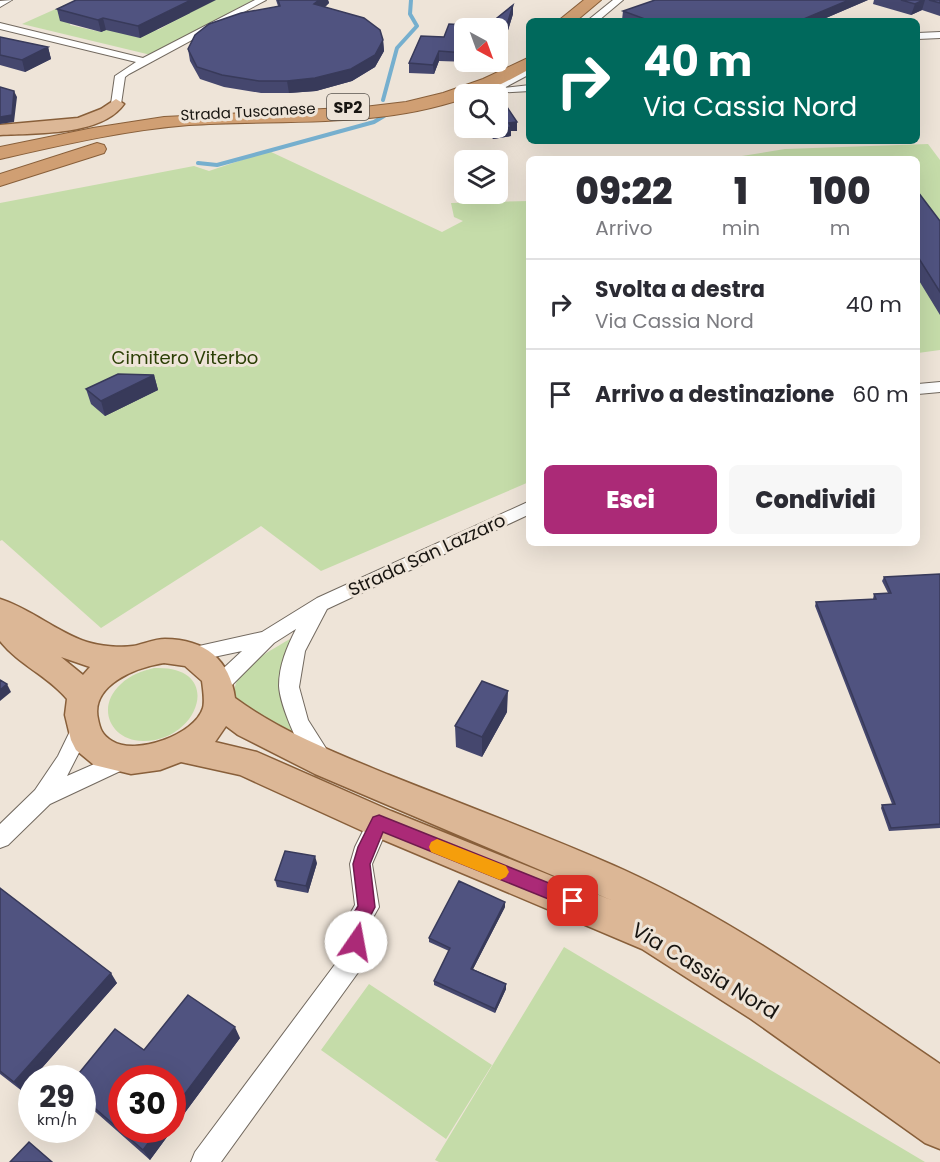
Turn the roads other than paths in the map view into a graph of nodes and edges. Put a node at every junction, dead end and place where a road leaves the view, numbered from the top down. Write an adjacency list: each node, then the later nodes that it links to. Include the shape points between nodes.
1 (8, 0): 6 (street)
2 (262, 0): 17 (street)
3 (594, 0): 7 (highway)
4 (606, 0): 8 (highway)
5 (619, 0): 9 (street)
6 (0, 4)
7 (570, 18)
8 (584, 18)
9 (596, 18)
10 (0, 26): 14 (street)
11 (0, 36): 16 (street)
12 (920, 36): 13 (street)
13 (940, 36)
14 (87, 47): 16 (street); 17 (street)
15 (526, 52): 27 (highway, Strada Tuscanese / SP2, via 472,84 409,101)
16 (73, 54): 18 (street, via 119,66)
17 (146, 62): 18 (street)
18 (125, 72): 26 (street, via 120,76)
19 (526, 72): 21 (highway, Strada Tuscanese / SP2)
20 (526, 73): 22 (street, Strada Tuscanese)
21 (490, 84)
22 (501, 84)
23 (526, 88): 24 (street)
24 (508, 90)
25 (454, 97): 28 (highway, Strada Tuscanese / SP2, via 376,111)
26 (116, 104): 27 (highway, via 123,110); 30 (main road, via 108,113)
27 (154, 117): 29 (highway, Strada Tuscanese / SP2)
28 (271, 117): 33 (highway, SP2, via 127,126); 34 (highway, via 171,127)
29 (133, 118): 30 (highway, SP2); 32 (highway, SP2)
30 (71, 124): 31 (main road, SP2)
31 (0, 130)
32 (0, 147)
33 (0, 153)
34 (0, 180)
35 (940, 387): 36 (street)
36 (920, 388)
37 (526, 509): 38 (street, Strada San Lazzaro)
38 (324, 603): 41 (street, Strada San Lazzaro); 48 (street, Strada San Lazzaro, via 296,649 288,687 298,723)
39 (0, 610): 43 (main road, via 88,655)
40 (0, 620): 45 (main road, via 19,642 76,685)
41 (267, 638): 42 (street, Strada San Lazzaro); 44 (street, Strada San Lazzaro)
42 (190, 655): 43 (main road, via 164,651); 44 (main road, Via Cassia Nord, via 204,662 213,673)
43 (129, 658): 45 (main road, via 98,679)
44 (219, 694): 46 (main road, via 208,727); 48 (main road, Via Cassia Nord, via 249,726)
45 (83, 714): 47 (main road, via 92,744); 49 (street, via 65,762)
46 (183, 748): 47 (main road, via 163,757); 50 (main road, Via Cassia Nord, via 245,762)
47 (124, 760): 49 (street)
48 (327, 764): 52 (main road, Via Cassia Nord, via 656,903)
49 (43, 797): 51 (street)
50 (379, 822): 53 (main road, Via Cassia Nord, via 656,936 765,1005); 54 (street, via 361,864 367,907 355,926 354,959)
51 (0, 838)
52 (940, 1088)
53 (940, 1128)
54 (205, 1162)

